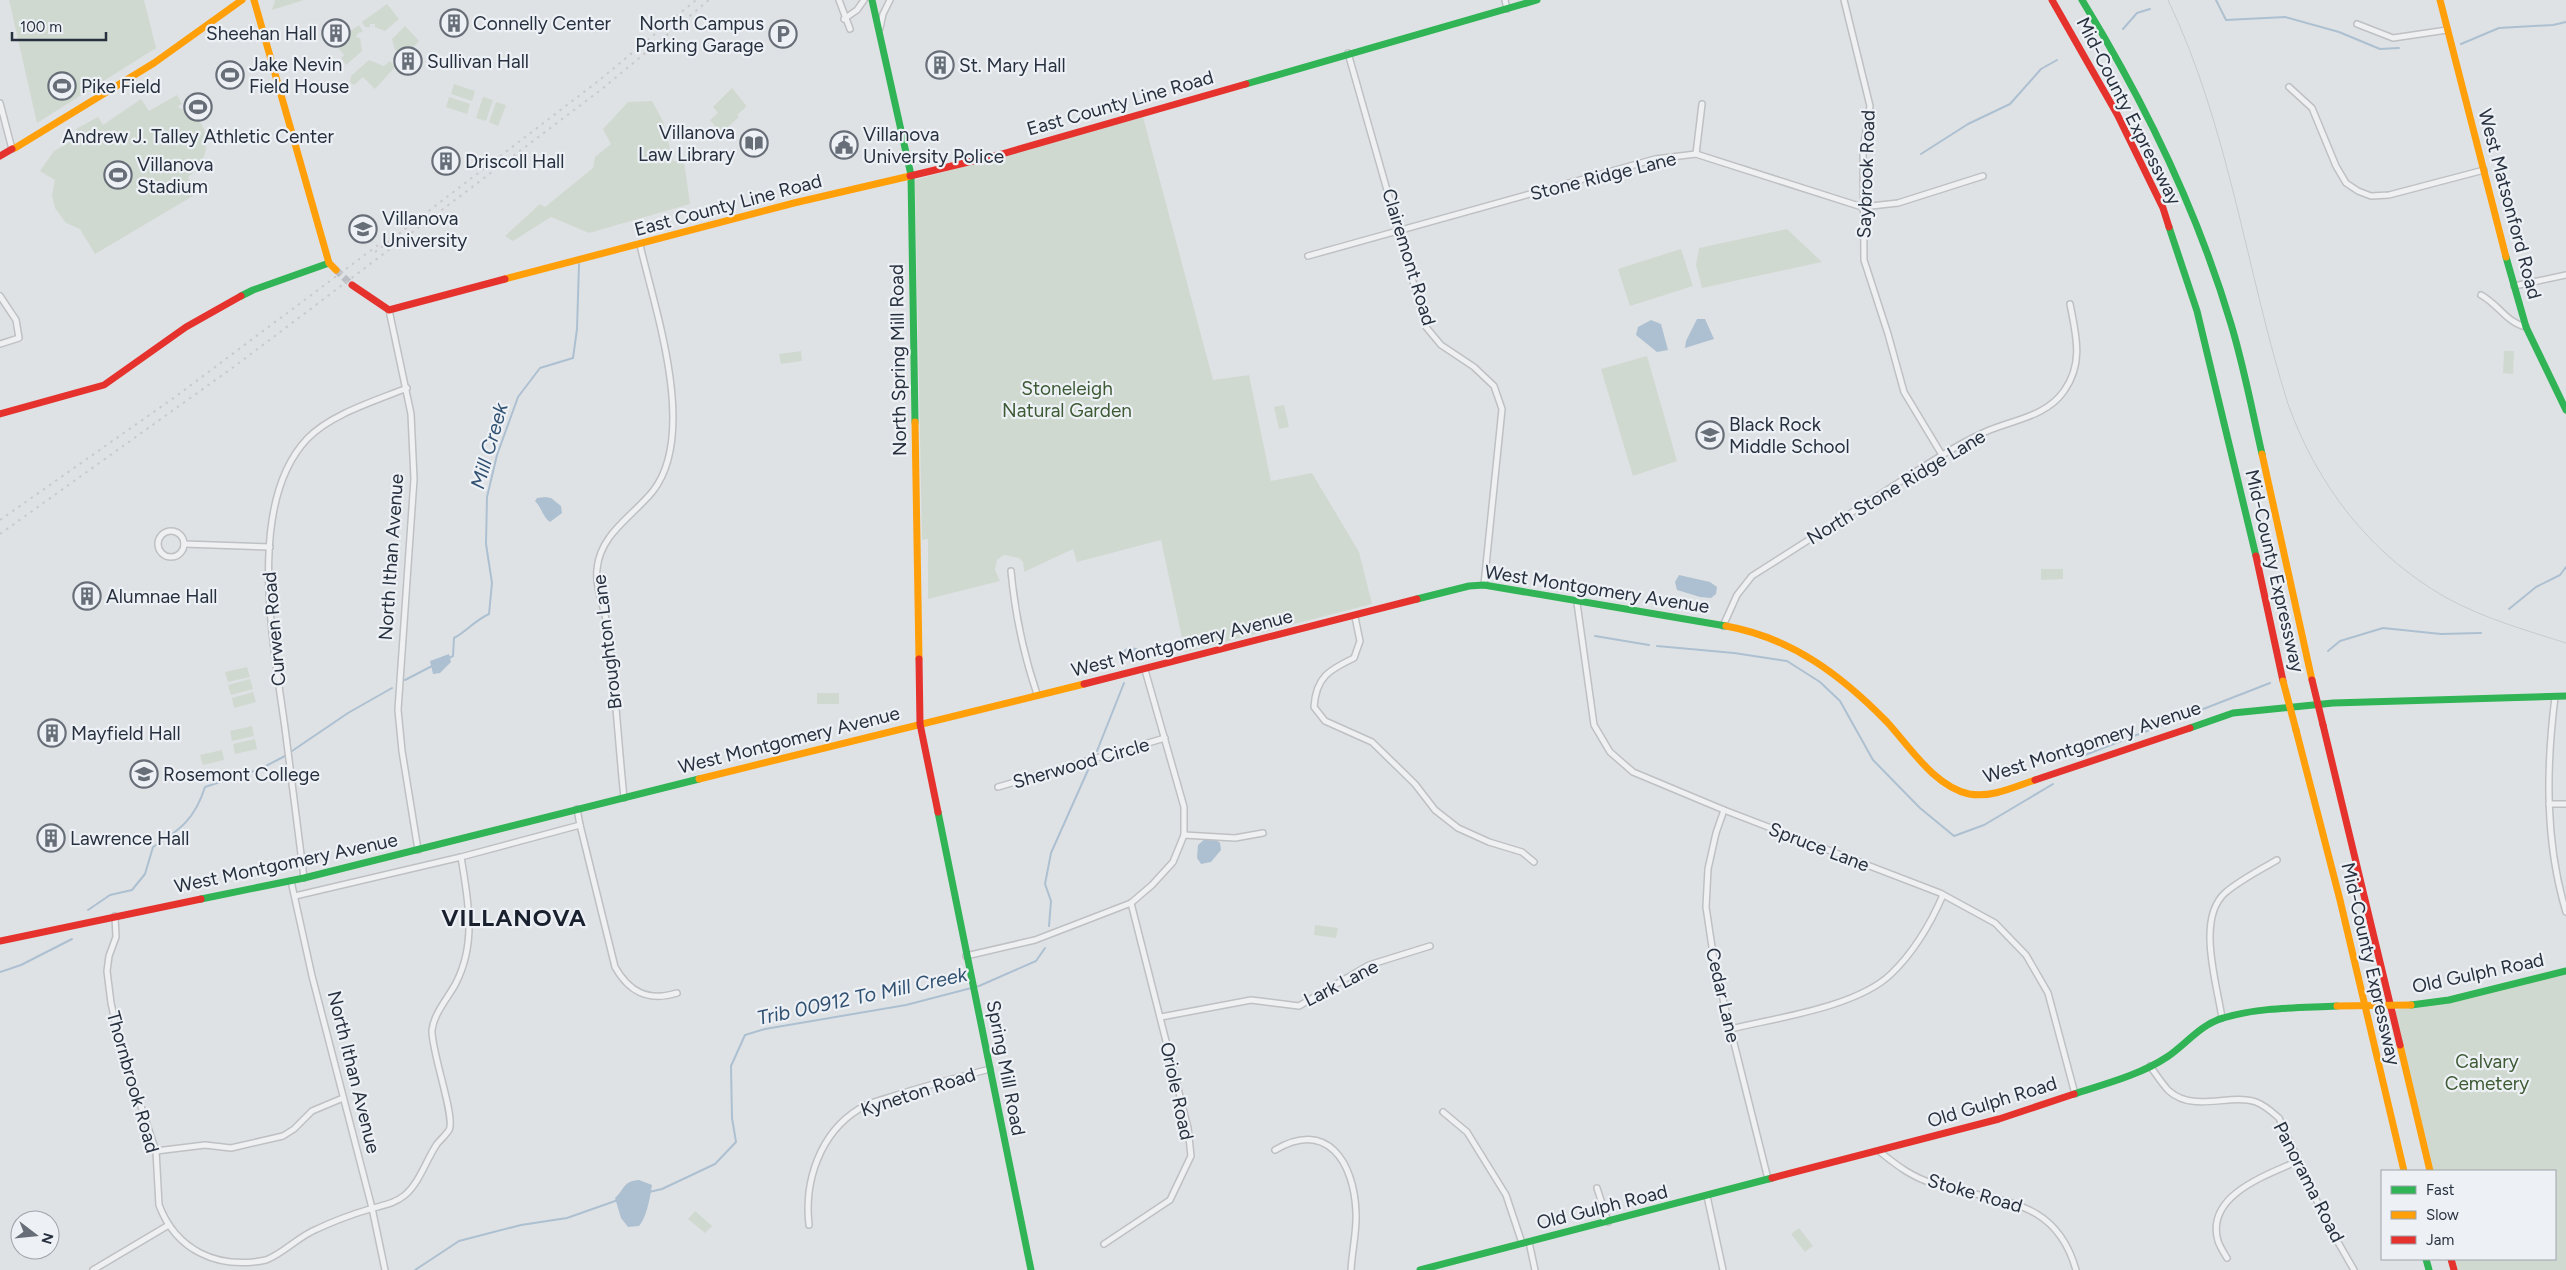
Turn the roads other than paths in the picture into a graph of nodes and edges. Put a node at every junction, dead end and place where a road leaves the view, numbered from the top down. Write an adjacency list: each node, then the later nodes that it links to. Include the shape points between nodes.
1 (242, 0): 23 (main road, via 154,63)
2 (254, 0): 33 (main road)
3 (838, 0): 14 (street)
4 (864, 0): 14 (street)
5 (872, 0): 18 (main road, North Spring Mill Road)
6 (890, 0): 18 (street, via 883,14)
7 (1505, 0): 13 (street)
8 (1537, 0): 13 (main road, East County Line Road)
9 (1844, 0): 29 (street, Saybrook Road, via 1870,106 1863,150)
10 (2052, 0): 98 (main road, Mid-County Expressway, bridge, via 2117,114 2163,208 2196,311)
11 (2082, 0): 99 (main road, Mid-County Expressway, bridge, via 2160,140 2204,247 2243,364 2312,680)
12 (2440, 0): 17 (main road, West Matsonford Road)
13 (1507, 8): 19 (main road, East County Line Road)
14 (844, 19): 16 (street)
15 (2358, 24): 17 (street, via 2393,38)
16 (850, 29)
17 (2447, 30): 26 (main road, West Matsonford Road)
18 (880, 33): 27 (main road, North Spring Mill Road)
19 (1348, 52): 27 (main road, East County Line Road, via 1002,154); 30 (street, Clairemont Road)
20 (2289, 87): 26 (street, via 2312,108 2336,166 2346,183 2358,191 2372,196 2389,195)
21 (0, 103): 23 (street)
22 (1702, 104): 24 (street)
23 (13, 148): 25 (main road)
24 (1696, 154): 29 (street, Stone Ridge Lane); 30 (street, Stone Ridge Lane, via 1655,159)
25 (0, 156)
26 (2484, 170): 37 (main road, West Matsonford Road)
27 (910, 175): 31 (main road, East County Line Road); 59 (main road, North Spring Mill Road)
28 (1983, 176): 29 (street, Stone Ridge Lane, via 1898,203)
29 (1862, 207): 47 (street, Saybrook Road, via 1864,260 1904,392)
30 (1401, 231): 32 (street, Stone Ridge Lane); 51 (street, Clairemont Road, via 1426,327 1441,345 1474,367 1494,386 1502,409)
31 (640, 245): 41 (main road, East County Line Road); 62 (street, Broughton Lane, via 672,380 672,444 666,471 653,491 603,544 597,570 607,624)
32 (1308, 256)
33 (329, 263): 34 (main road); 46 (main road, via 253,290 186,327 104,385)
34 (336, 270)
35 (2566, 275): 37 (street)
36 (352, 285): 41 (main road)
37 (2514, 286): 42 (main road, West Matsonford Road)
38 (2482, 295): 42 (street, via 2509,319)
39 (0, 296): 43 (street, via 16,320 19,338)
40 (2070, 304): 47 (street, North Stone Ridge Lane, via 2079,349 2072,378 2064,392 2039,412 1986,432)
41 (389, 310): 44 (street, North Ithan Avenue)
42 (2526, 327): 45 (main road, West Matsonford Road)
43 (0, 344)
44 (407, 388): 49 (street, Curwen Road, via 343,414 307,439 284,474 275,507); 70 (street, North Ithan Avenue, via 414,479 398,710)
45 (2566, 410)
46 (0, 414)
47 (1942, 455): 54 (street, North Stone Ridge Lane, via 1752,576 1737,595)
48 (184, 544): 48 (street, via 180,534 171,530 161,534 157,544 161,553 171,557 180,553); 49 (street)
49 (270, 547): 74 (street, Curwen Road, via 267,583 273,642)
50 (1011, 571): 56 (street, via 1016,618)
51 (1484, 585): 52 (main road, West Montgomery Avenue); 53 (main road, West Montgomery Avenue, via 1469,586)
52 (1577, 603): 54 (main road, West Montgomery Avenue); 66 (street, Spruce Lane, via 1594,725 1610,752 1633,772)
53 (1354, 617): 55 (main road, West Montgomery Avenue); 73 (street, via 1360,641 1354,658 1330,669 1315,690 1314,706 1325,721 1372,742 1415,784 1435,810 1458,828 1522,852)
54 (1723, 626): 57 (main road, West Montgomery Avenue, via 1786,643 1828,670 1858,692 1938,778 1952,788 1978,796 1991,795 2233,712 2333,703)
55 (1145, 670): 56 (main road, West Montgomery Avenue); 60 (street)
56 (1037, 694): 59 (main road, West Montgomery Avenue)
57 (2555, 696): 58 (main road, West Montgomery Avenue); 63 (street, via 2550,738)
58 (2566, 696)
59 (920, 724): 62 (main road, West Montgomery Avenue); 83 (main road, Spring Mill Road)
60 (1165, 738): 61 (street, Sherwood Circle); 69 (street, via 1184,807)
61 (998, 787)
62 (624, 798): 65 (main road, West Montgomery Avenue)
63 (2549, 804): 64 (street); 79 (street, via 2556,878)
64 (2566, 804)
65 (577, 809): 67 (street); 70 (main road, West Montgomery Avenue)
66 (1724, 810): 76 (street, Spruce Lane); 88 (street, Cedar Lane, via 1708,869 1706,906 1715,967)
67 (580, 825): 71 (street, West Montgomery Avenue); 85 (street, via 615,967 624,983 647,996)
68 (1263, 833): 69 (street, via 1235,838)
69 (1184, 835): 78 (street, via 1173,862 1152,886)
70 (418, 851): 74 (main road, West Montgomery Avenue)
71 (460, 857): 77 (street, West Montgomery Avenue); 103 (street, Thornbrook Road, via 470,909 468,941 459,975 436,1015 432,1030 435,1058 451,1125 406,1194 379,1208)
72 (2277, 860): 87 (street, via 2225,893 2214,906 2210,938)
73 (1534, 862)
74 (304, 878): 75 (main road, West Montgomery Avenue)
75 (291, 881): 77 (street, North Ithan Avenue); 80 (main road, West Montgomery Avenue)
76 (1943, 895): 88 (street, via 1914,950 1890,976 1837,1003); 91 (street, Spruce Lane, via 1995,923 2026,955 2048,993)
77 (295, 896): 92 (street, North Ithan Avenue)
78 (1131, 903): 83 (street, via 1035,940); 86 (street, Oriole Road)
79 (2566, 912)
80 (114, 916): 81 (main road, West Montgomery Avenue); 95 (street, Thornbrook Road, via 116,937 106,971 110,1003 120,1044)
81 (0, 942)
82 (1430, 946): 86 (street, Lark Lane, via 1369,965 1299,1006 1250,1000)
83 (966, 956): 90 (main road, Spring Mill Road)
84 (2566, 971): 87 (main road, Old Gulph Road, bridge, via 2449,1000 2411,1005 2269,1010)
85 (677, 993)
86 (1161, 1018): 108 (street, Oriole Road, via 1188,1128 1191,1156 1170,1200)
87 (2222, 1018): 89 (main road, Old Gulph Road)
88 (1730, 1029): 100 (street, Cedar Lane)
89 (2150, 1066): 91 (main road, Old Gulph Road); 97 (street, Panorama Road, via 2168,1090 2188,1100 2246,1100 2267,1108 2278,1118)
90 (990, 1069): 105 (street, Kyneton Road, via 924,1086 863,1107 840,1124 827,1142 809,1182); 112 (main road, Spring Mill Road)
91 (2075, 1094): 96 (main road, Old Gulph Road, via 1999,1119)
92 (343, 1098): 95 (street, via 312,1111 283,1136 231,1148 205,1145); 103 (street, North Ithan Avenue)
93 (1443, 1112): 107 (street, via 1467,1132 1506,1195)
94 (1275, 1150): 113 (street, via 1290,1141 1306,1138 1331,1147 1342,1159 1356,1212)
95 (156, 1151): 106 (street, Thornbrook Road, via 159,1205)
96 (1879, 1151): 100 (main road, Old Gulph Road); 117 (street, Stoke Road, via 1902,1170 1934,1184 1999,1198 2033,1210 2053,1227 2065,1243)
97 (2298, 1161): 109 (street, via 2244,1186 2229,1199 2217,1230 2218,1241); 118 (street, Panorama Road, via 2327,1223)
98 (2404, 1170)
99 (2430, 1170)
100 (1768, 1179): 102 (main road, Old Gulph Road)
101 (1598, 1188): 104 (street)
102 (1707, 1196): 104 (main road, Old Gulph Road); 116 (street)
103 (372, 1208): 106 (street, Thornbrook Road, via 315,1229 267,1260 248,1265 210,1260 185,1247); 111 (street, North Ithan Avenue)
104 (1608, 1222): 107 (main road, Old Gulph Road)
105 (809, 1225)
106 (167, 1226): 110 (street)
107 (1525, 1243): 114 (main road, Old Gulph Road); 115 (street)
108 (1104, 1244)
109 (2227, 1258)
110 (93, 1270)
111 (385, 1270)
112 (1031, 1270)
113 (1351, 1270)
114 (1420, 1270)
115 (1535, 1270)
116 (1723, 1270)
117 (2076, 1270)
118 (2354, 1270)

